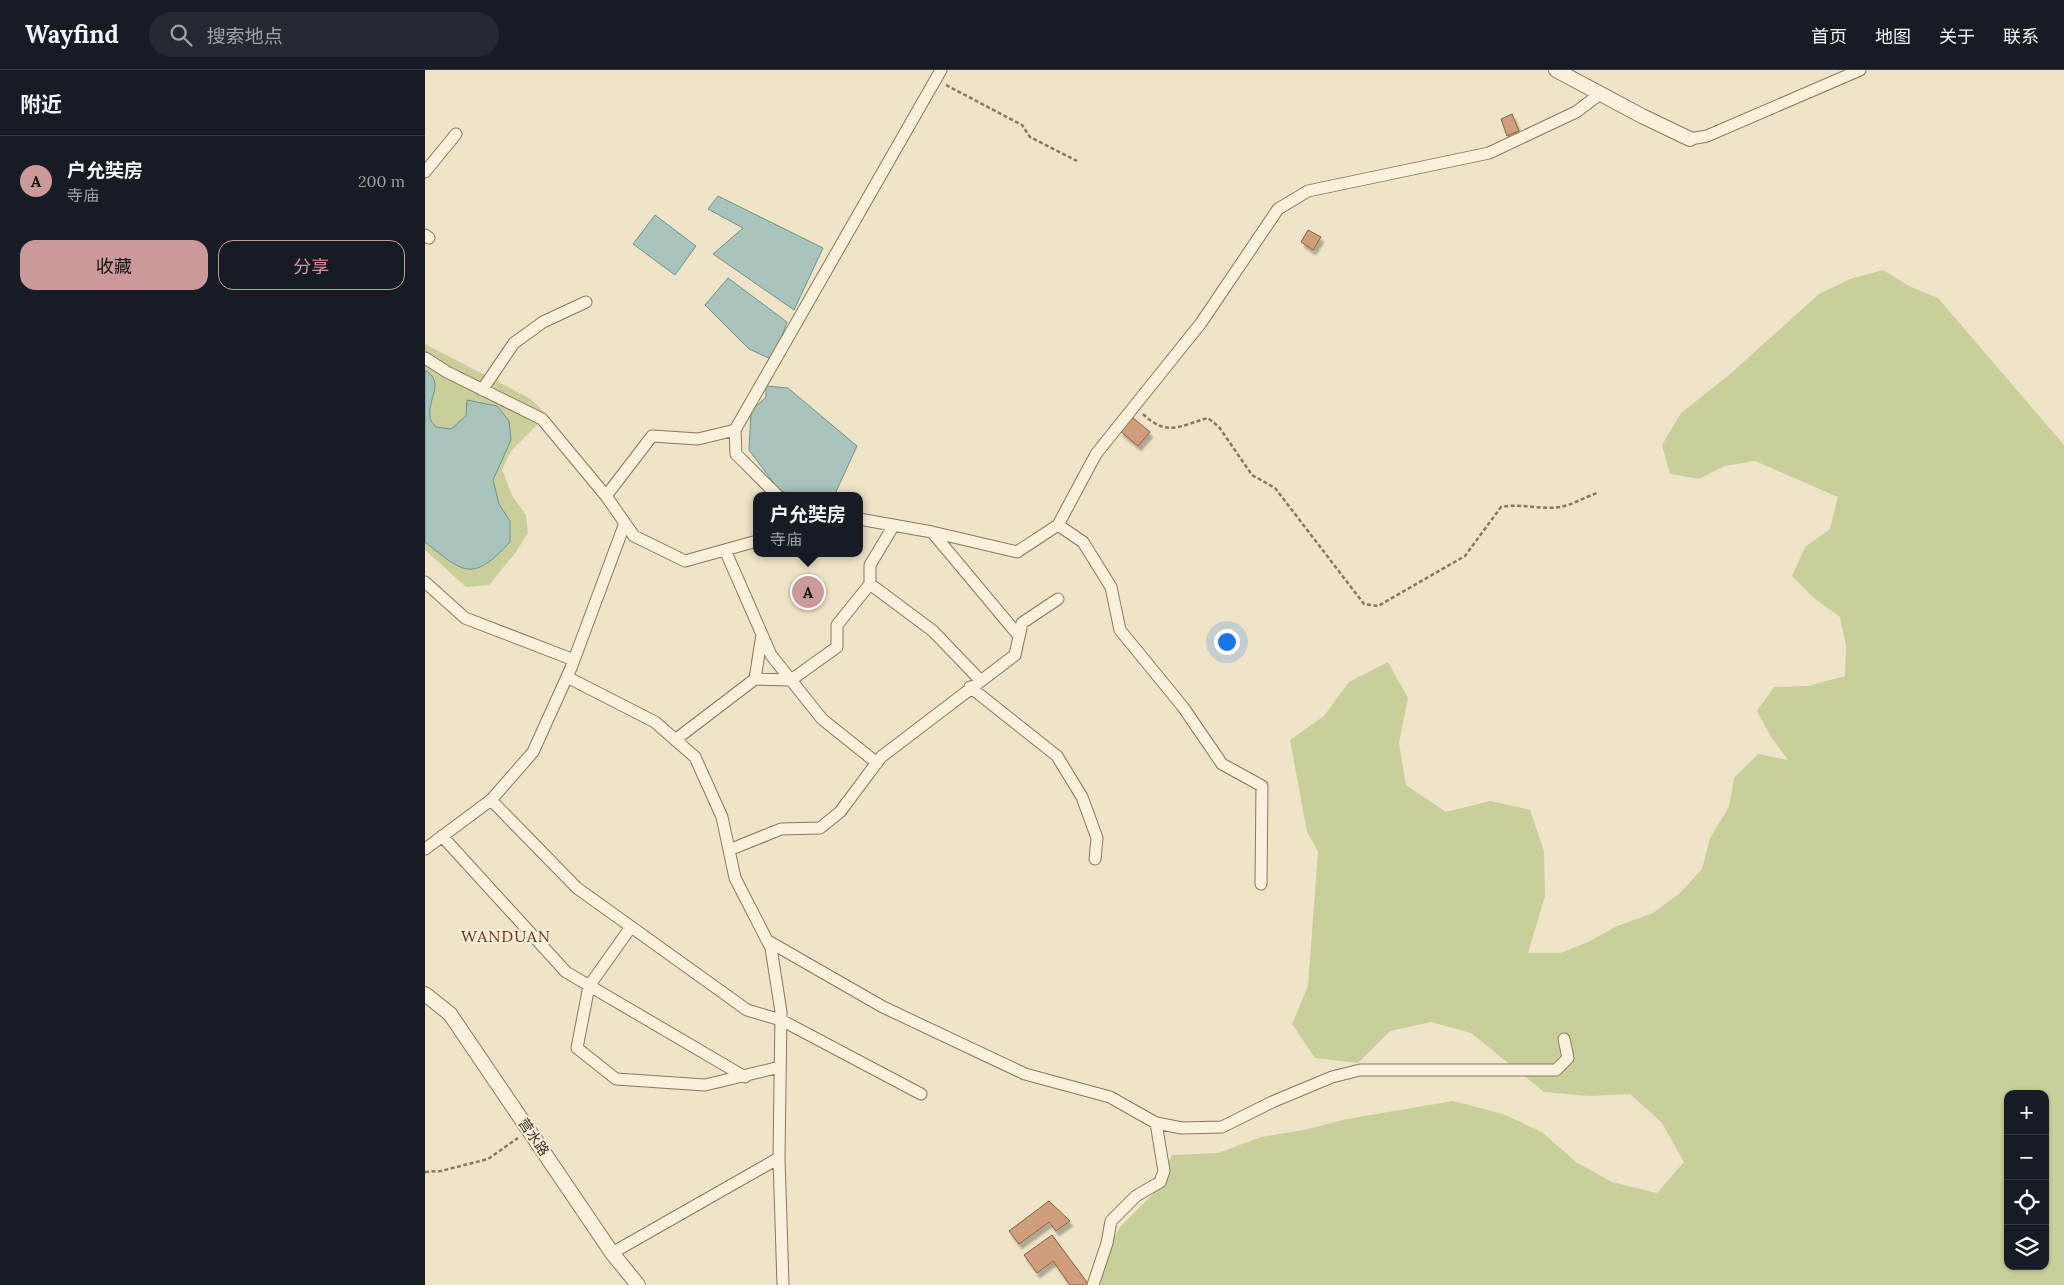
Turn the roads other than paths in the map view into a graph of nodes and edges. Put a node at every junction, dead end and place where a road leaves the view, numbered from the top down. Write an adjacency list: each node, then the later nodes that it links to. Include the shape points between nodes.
1 (1556, 70): 4 (street)
2 (1860, 70): 6 (street, via 1707,136)
3 (939, 75): 11 (street)
4 (1600, 94): 6 (street); 17 (street, via 1576,112 1489,153 1308,191 1278,209 1201,323 1096,454)
5 (457, 134): 7 (street)
6 (1690, 139)
7 (425, 172)
8 (586, 302): 10 (street, via 543,322 514,343)
9 (425, 358): 10 (street)
10 (483, 390): 13 (street, via 542,419)
11 (735, 430): 12 (street, via 736,454); 13 (street, via 699,439 652,436)
12 (774, 492)
13 (605, 496): 15 (street)
14 (863, 520): 16 (street)
15 (625, 524): 20 (street, via 634,536 685,561); 26 (street)
16 (894, 525): 18 (street); 22 (street, via 869,564)
17 (1058, 525): 18 (street, via 1017,552); 38 (street, via 1083,542 1111,587 1120,630 1183,708 1222,764 1262,786)
18 (932, 532): 25 (street)
19 (753, 542): 20 (street)
20 (725, 550): 24 (street)
21 (425, 582): 26 (street, via 465,618)
22 (869, 584): 29 (street, via 837,625 837,647); 30 (street, via 933,631)
23 (1058, 599): 25 (street, via 1022,623)
24 (762, 634): 28 (street); 29 (street, via 771,655)
25 (1019, 636): 30 (street, via 1015,655)
26 (574, 660): 27 (street)
27 (567, 677): 31 (street, via 655,722); 33 (street, via 533,752)
28 (755, 679): 29 (street); 31 (street)
29 (791, 680): 32 (street, via 822,719)
30 (975, 684): 32 (street); 37 (street, via 1057,756 1082,797 1097,838)
31 (675, 740): 36 (street, via 695,757 722,817)
32 (877, 763): 36 (street, via 840,812 820,828 781,829)
33 (491, 800): 34 (street); 39 (street, via 577,888)
34 (442, 836): 35 (street); 41 (street, via 566,972)
35 (425, 849)
36 (729, 850): 40 (street, via 735,878)
37 (1095, 858)
38 (1261, 884)
39 (631, 927): 41 (street); 43 (street, via 747,1010)
40 (767, 941): 43 (street, via 771,948); 48 (street, via 883,1007 1025,1074 1110,1097)
41 (589, 986): 46 (street); 46 (street, via 577,1048 616,1079 705,1085)
42 (425, 994): 50 (street, 营水路, via 450,1014)
43 (781, 1020): 45 (street); 47 (street)
44 (1564, 1039): 48 (street, via 1568,1058 1556,1070 1360,1070 1331,1077 1221,1127 1182,1128)
45 (780, 1067): 46 (street); 49 (street)
46 (745, 1077)
47 (921, 1094)
48 (1156, 1123): 53 (street, via 1164,1171 1160,1182 1136,1196 1111,1222)
49 (779, 1158): 50 (street); 52 (street)
50 (612, 1253): 51 (street, 营水路)
51 (638, 1285)
52 (783, 1285)
53 (1093, 1285)

